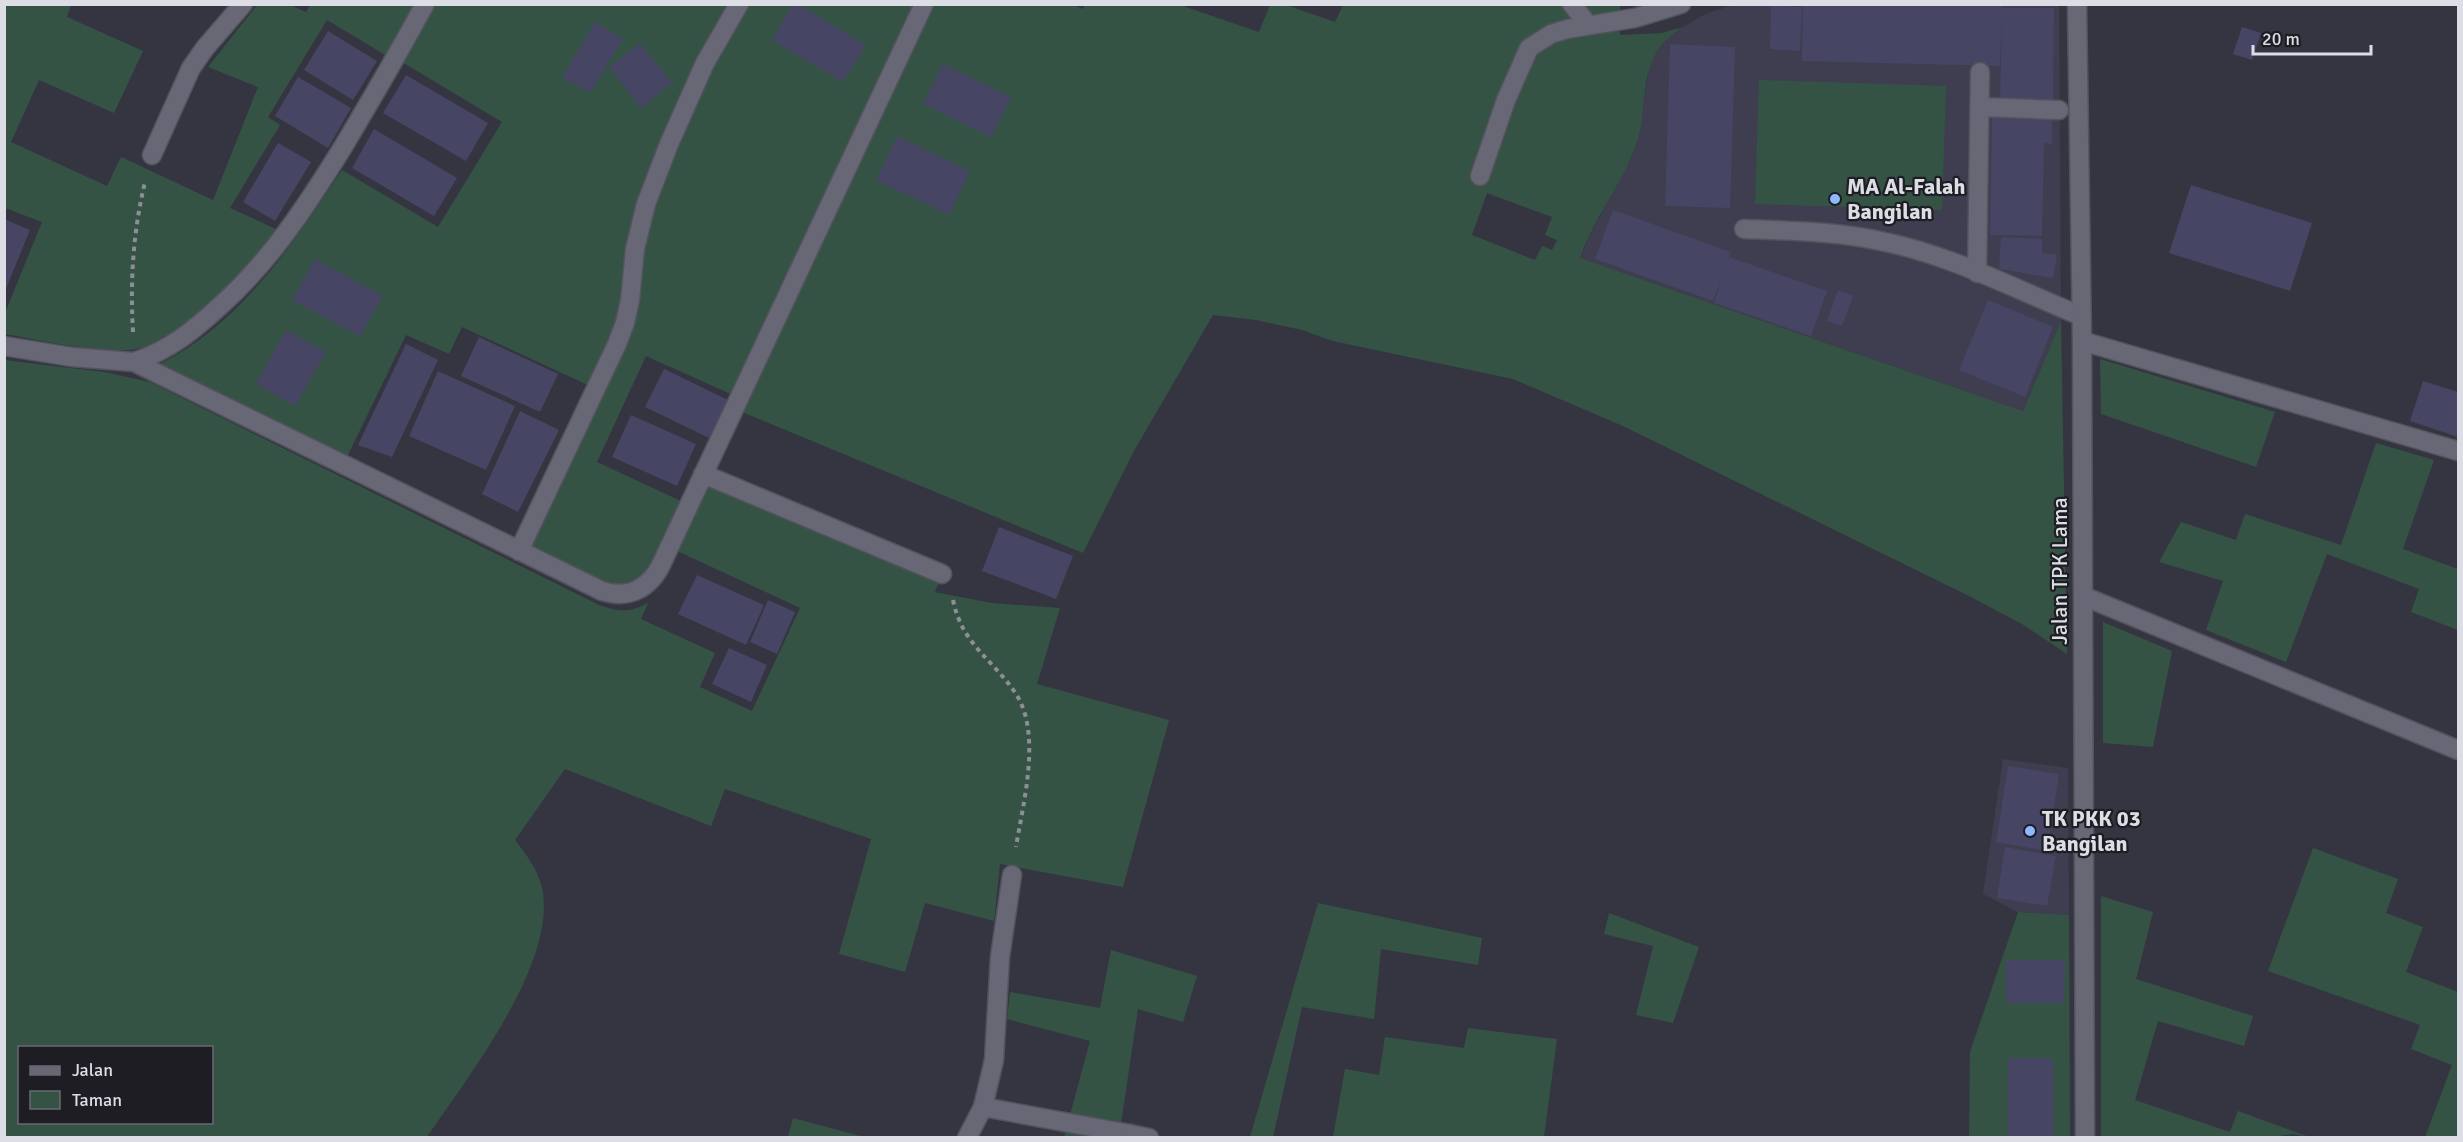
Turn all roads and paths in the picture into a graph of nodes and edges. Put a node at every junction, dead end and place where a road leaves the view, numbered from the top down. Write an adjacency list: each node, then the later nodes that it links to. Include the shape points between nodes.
1 (243, 4): 12 (street, via 191,68)
2 (425, 4): 19 (street, via 308,204 276,249 193,332 156,355)
3 (739, 4): 22 (street, via 705,63 646,204 635,249 626,323)
4 (924, 4): 21 (street)
5 (1572, 4): 8 (street)
6 (1681, 4): 8 (street, via 1635,18)
7 (2077, 4): 16 (street, Jalan TPK Lama)
8 (1588, 25): 13 (street, via 1551,34 1528,48)
9 (1980, 72): 10 (street)
10 (1980, 107): 11 (street); 15 (street)
11 (2060, 110)
12 (152, 155): 19 (path, via 133,246)
13 (1480, 176)
14 (1744, 229): 15 (street, via 1812,231 1886,242)
15 (1977, 273): 16 (street)
16 (2081, 316): 17 (street, Jalan TPK Lama)
17 (2082, 341): 20 (street); 24 (street, Jalan TPK Lama)
18 (4, 346): 19 (street)
19 (134, 362): 22 (street)
20 (2458, 451)
21 (703, 474): 22 (street, via 660,567 643,589 627,594 602,591); 23 (street)
22 (519, 551)
23 (942, 574): 26 (path, via 962,628 1017,696 1025,716 1029,754)
24 (2083, 596): 25 (street); 30 (street, Jalan TPK Lama)
25 (2458, 750)
26 (1012, 875): 27 (street, via 1000,957 994,1060)
27 (983, 1107): 28 (street); 29 (street)
28 (967, 1137)
29 (1149, 1137)
30 (2085, 1137)

